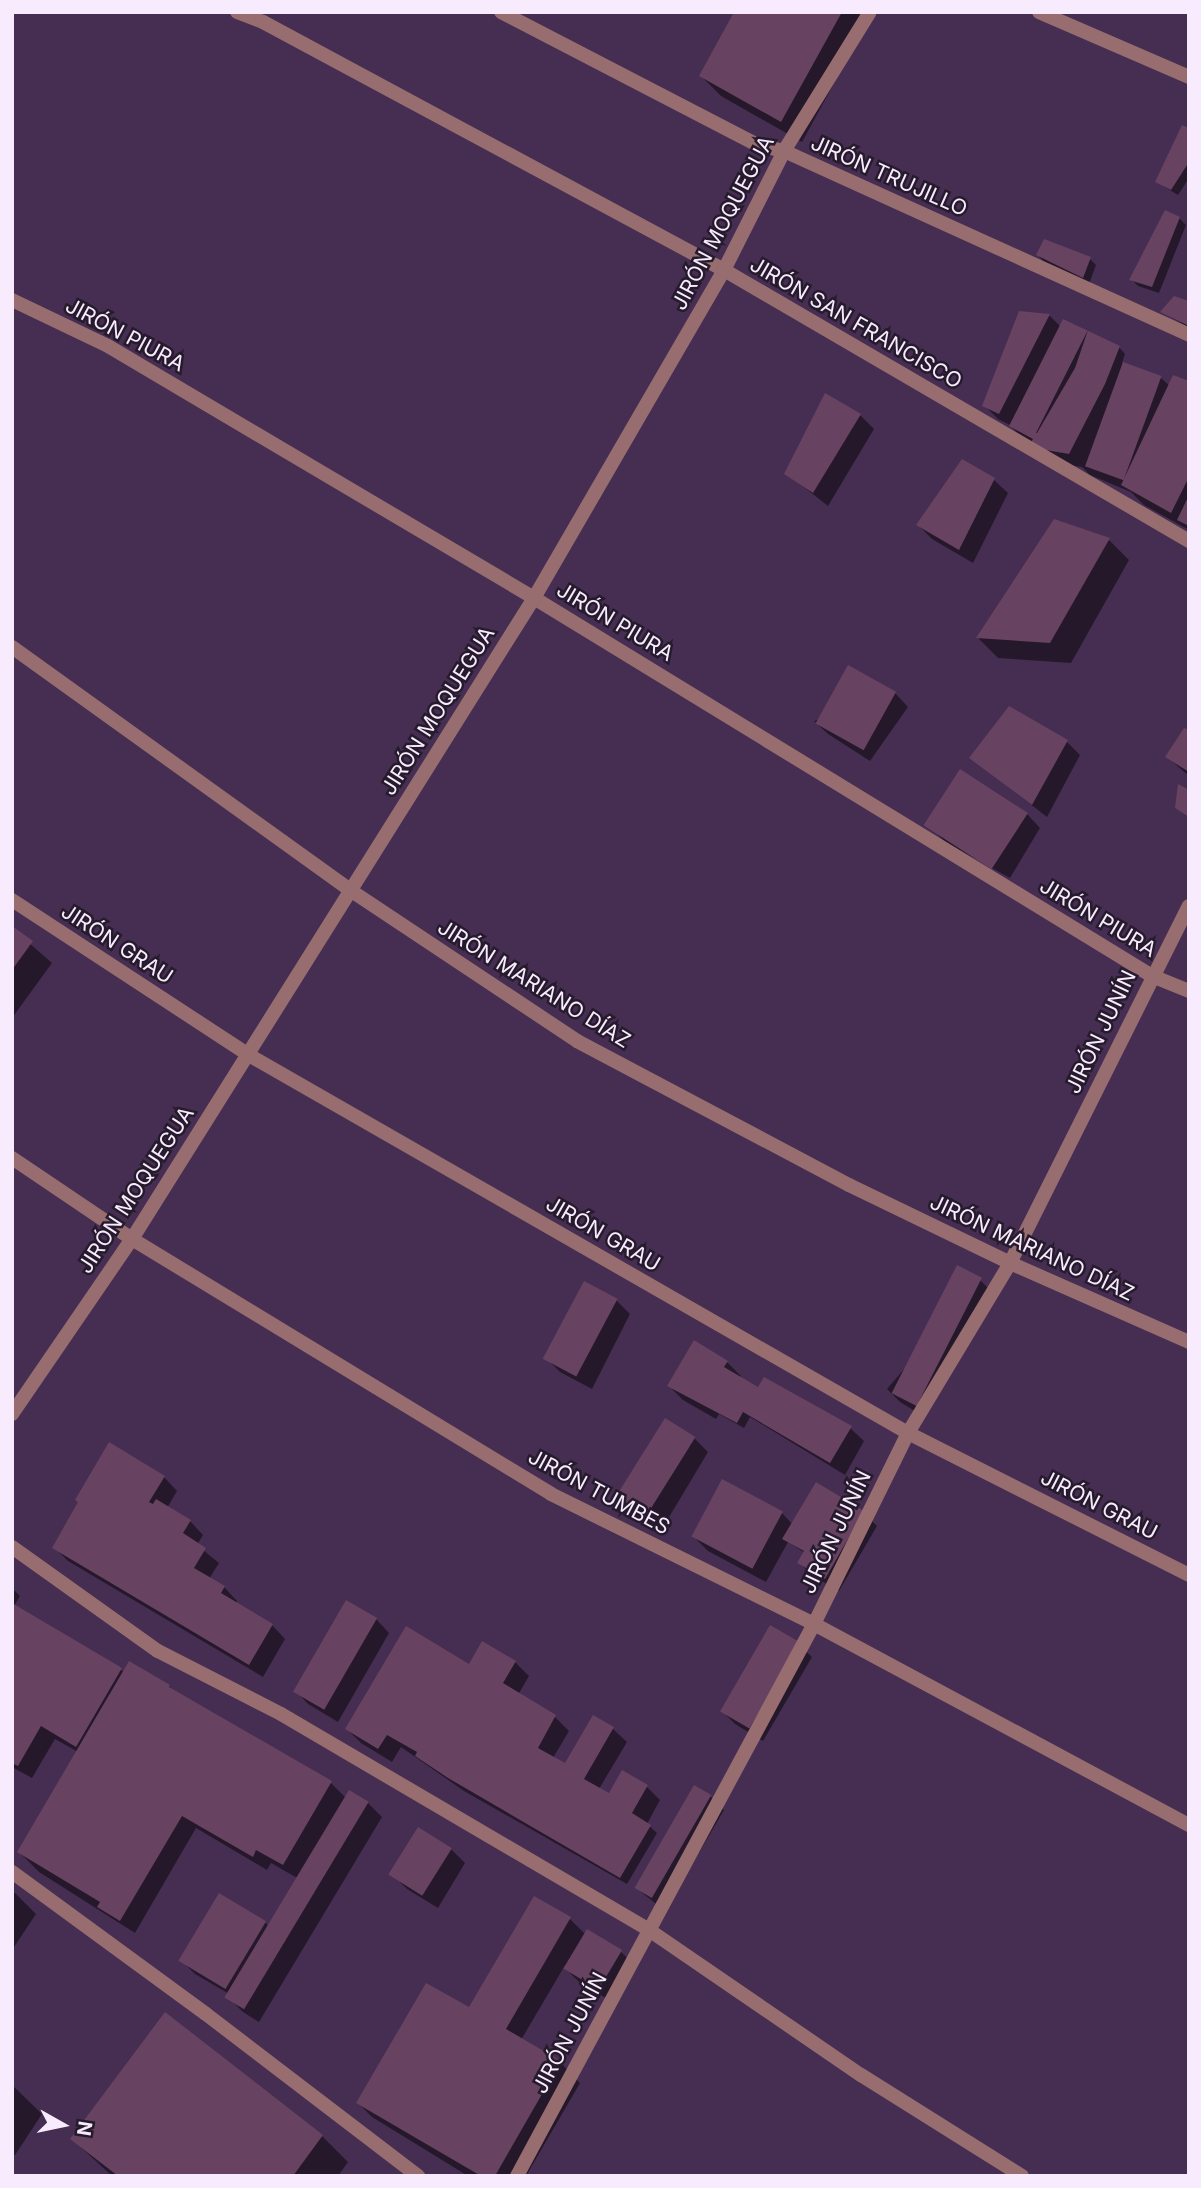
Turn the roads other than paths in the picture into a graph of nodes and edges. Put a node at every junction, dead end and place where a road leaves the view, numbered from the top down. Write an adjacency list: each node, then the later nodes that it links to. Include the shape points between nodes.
1 (237, 12): 7 (street, JIRÓN SAN FRANCISCO)
2 (501, 12): 6 (street, JIRÓN TRUJILLO, via 758,145)
3 (870, 12): 6 (street, JIRÓN MOQUEGUA)
4 (1039, 12): 5 (street)
5 (1189, 77)
6 (784, 151): 7 (street, JIRÓN MOQUEGUA); 9 (street, JIRÓN TRUJILLO)
7 (724, 270): 10 (street, JIRÓN SAN FRANCISCO); 11 (street, JIRÓN MOQUEGUA)
8 (12, 300): 11 (street, JIRÓN PIURA, via 108,346)
9 (1189, 335)
10 (1189, 541)
11 (534, 598): 13 (street, JIRÓN MOQUEGUA); 16 (street, JIRÓN PIURA)
12 (12, 647): 13 (street, JIRÓN MARIANO DÍAZ)
13 (350, 890): 18 (street, JIRÓN MOQUEGUA); 21 (street, JIRÓN MARIANO DÍAZ, via 577,1041 849,1185)
14 (12, 900): 18 (street, JIRÓN GRAU)
15 (1189, 906): 16 (street, JIRÓN JUNÍN)
16 (1152, 976): 17 (street, JIRÓN PIURA); 21 (street, JIRÓN JUNÍN)
17 (1189, 991)
18 (247, 1054): 20 (street, JIRÓN MOQUEGUA); 24 (street, JIRÓN GRAU)
19 (12, 1158): 20 (street, JIRÓN TUMBES)
20 (132, 1239): 23 (street, JIRÓN MOQUEGUA); 27 (street, JIRÓN TUMBES, via 551,1494)
21 (1010, 1263): 22 (street, JIRÓN MARIANO DÍAZ); 24 (street, JIRÓN JUNÍN)
22 (1189, 1342)
23 (12, 1415)
24 (908, 1433): 26 (street, JIRÓN GRAU); 27 (street, JIRÓN JUNÍN)
25 (12, 1547): 30 (street, via 158,1651 281,1714)
26 (1189, 1575)
27 (814, 1624): 28 (street, JIRÓN TUMBES); 30 (street, JIRÓN JUNÍN)
28 (1189, 1825)
29 (12, 1872): 31 (street)
30 (649, 1930): 32 (street, JIRÓN JUNÍN); 33 (street, via 861,2075)
31 (418, 2176)
32 (516, 2176)
33 (1022, 2176)

